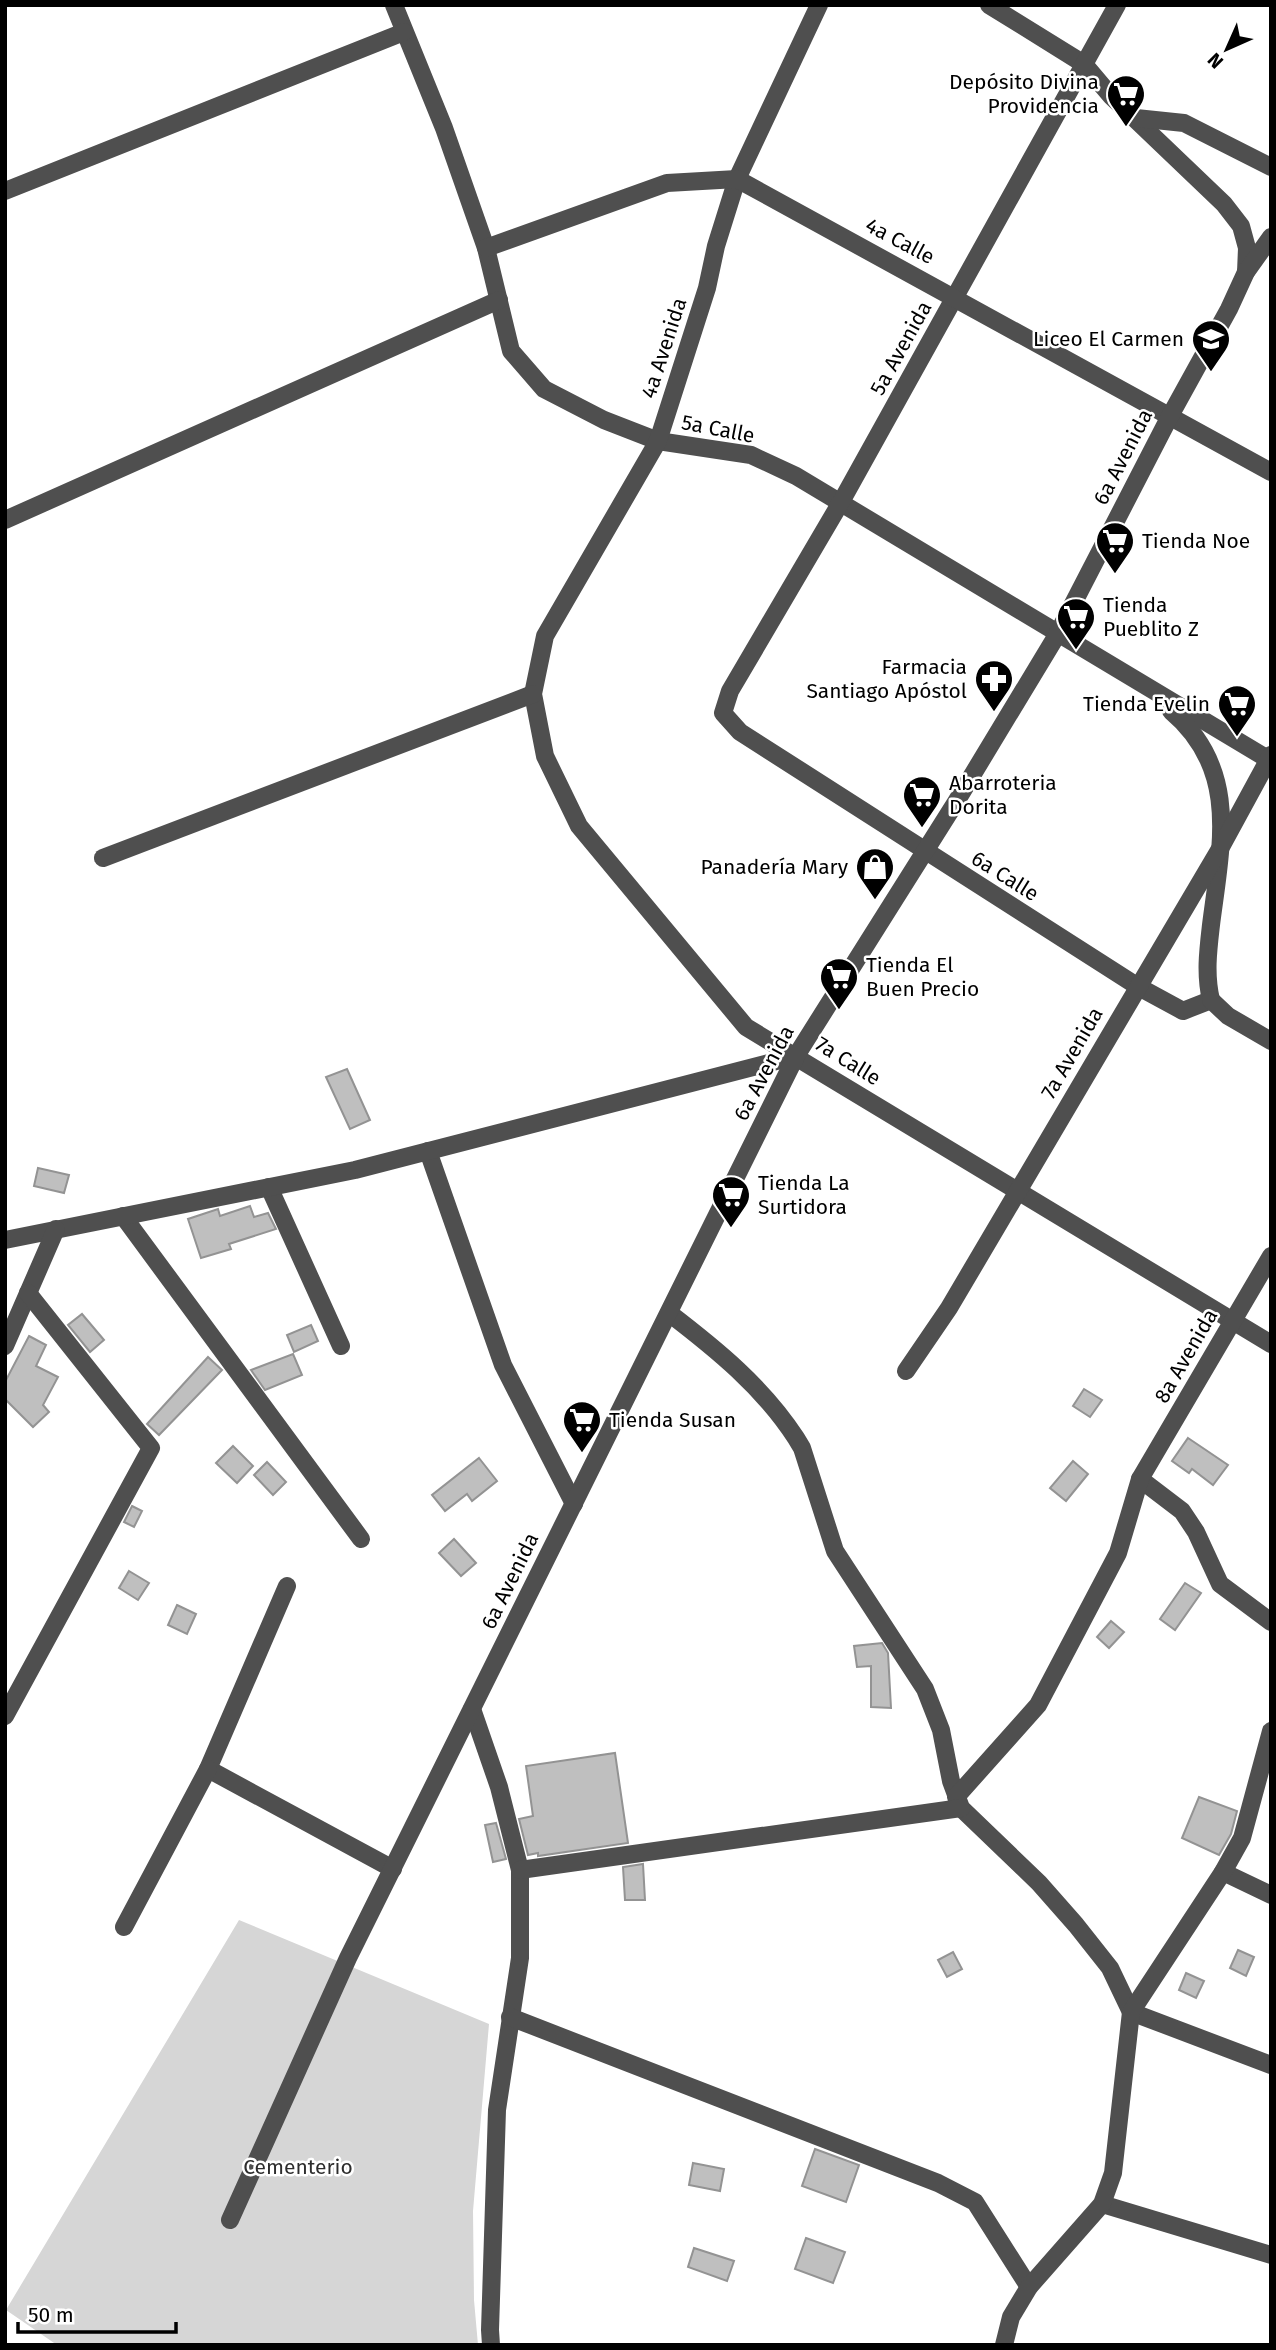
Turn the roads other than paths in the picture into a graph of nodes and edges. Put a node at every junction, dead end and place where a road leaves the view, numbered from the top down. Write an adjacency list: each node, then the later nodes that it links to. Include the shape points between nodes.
1 (394, 5): 5 (street, 5a Calle)
2 (819, 5): 9 (street, 4a Avenida)
3 (989, 5): 6 (street)
4 (1117, 5): 6 (street, 5a Avenida)
5 (404, 32): 10 (street); 12 (street, 5a Calle)
6 (1084, 64): 7 (street); 14 (street, 5a Avenida)
7 (1136, 118): 8 (street, via 1184,123); 13 (street, via 1241,226 1247,248)
8 (1271, 167)
9 (737, 178): 12 (street, via 667,183); 14 (street, 4a Calle); 17 (street, 4a Avenida)
10 (5, 191)
11 (1271, 237): 13 (street, 6a Avenida)
12 (486, 248): 15 (street, 5a Calle)
13 (1246, 272): 16 (street, 6a Avenida)
14 (956, 297): 16 (street, 4a Calle); 19 (street, 5a Avenida)
15 (499, 300): 17 (street, 5a Calle, via 511,351 544,389); 20 (street)
16 (1170, 416): 18 (street, 4a Calle); 21 (street, 6a Avenida)
17 (658, 441): 19 (street, 5a Calle, via 751,455); 23 (street, 4a Avenida, via 545,636)
18 (1271, 472)
19 (841, 502): 21 (street, 5a Calle); 24 (street, 5a Avenida, via 730,691)
20 (5, 520)
21 (1057, 635): 22 (street, 5a Calle); 27 (street, 6a Avenida)
22 (1124, 673): 25 (street, 5a Calle); 26 (street, via 1194,732 1218,787)
23 (533, 694): 28 (street); 32 (street, 7a Calle, via 545,756 579,826 746,1027)
24 (723, 713): 27 (street, 6a Calle, via 740,732)
25 (1270, 759): 26 (street, 7a Avenida)
26 (1221, 847): 29 (street, 7a Avenida); 30 (street, via 1207,961)
27 (925, 852): 29 (street, 6a Calle); 32 (street, 6a Avenida)
28 (103, 858)
29 (1137, 986): 30 (street, 6a Calle, via 1183,1011); 35 (street, 7a Avenida)
30 (1211, 1000): 31 (street, via 1228,1016)
31 (1271, 1041)
32 (796, 1056): 33 (street); 35 (street, 7a Calle); 41 (street, 6a Avenida)
33 (428, 1151): 34 (street); 48 (street, via 503,1365)
34 (269, 1187): 36 (street); 45 (street)
35 (1017, 1192): 42 (street, 7a Calle); 46 (street, 7a Avenida)
36 (124, 1216): 37 (street); 49 (street)
37 (56, 1229): 38 (street); 40 (street)
38 (5, 1240)
39 (1271, 1256): 42 (street, 8a Avenida)
40 (28, 1293): 44 (street); 53 (street, via 151,1448)
41 (669, 1313): 48 (street, 6a Avenida); 56 (street, via 746,1377 802,1448 835,1551 934,1709)
42 (1233, 1321): 43 (street, 7a Calle); 47 (street, 8a Avenida)
43 (1271, 1344)
44 (5, 1346)
45 (341, 1346)
46 (906, 1371)
47 (1140, 1479): 51 (street, via 1182,1511 1220,1584); 56 (street, 8a Avenida, via 1118,1553 1038,1705)
48 (574, 1504): 52 (street, 6a Avenida)
49 (361, 1539)
50 (287, 1586): 55 (street)
51 (1271, 1622)
52 (472, 1709): 57 (street, 6a Avenida); 58 (street, via 499,1787)
53 (5, 1716)
54 (1271, 1731): 59 (street, via 1242,1838)
55 (208, 1769): 57 (street); 61 (street)
56 (958, 1803): 58 (street); 62 (street, via 1076,1925 1110,1968)
57 (393, 1869): 66 (street, 6a Avenida)
58 (520, 1870): 63 (street, via 520,1958)
59 (1223, 1872): 60 (street); 62 (street)
60 (1271, 1895)
61 (124, 1927)
62 (1131, 2012): 64 (street); 65 (street, via 1113,2173)
63 (509, 2017): 68 (street, via 939,2183 975,2202); 69 (street, via 497,2110)
64 (1271, 2065)
65 (1102, 2204): 67 (street); 68 (street)
66 (230, 2220)
67 (1271, 2255)
68 (1029, 2287): 70 (street, via 1011,2317)
69 (491, 2345)
70 (1004, 2345)

